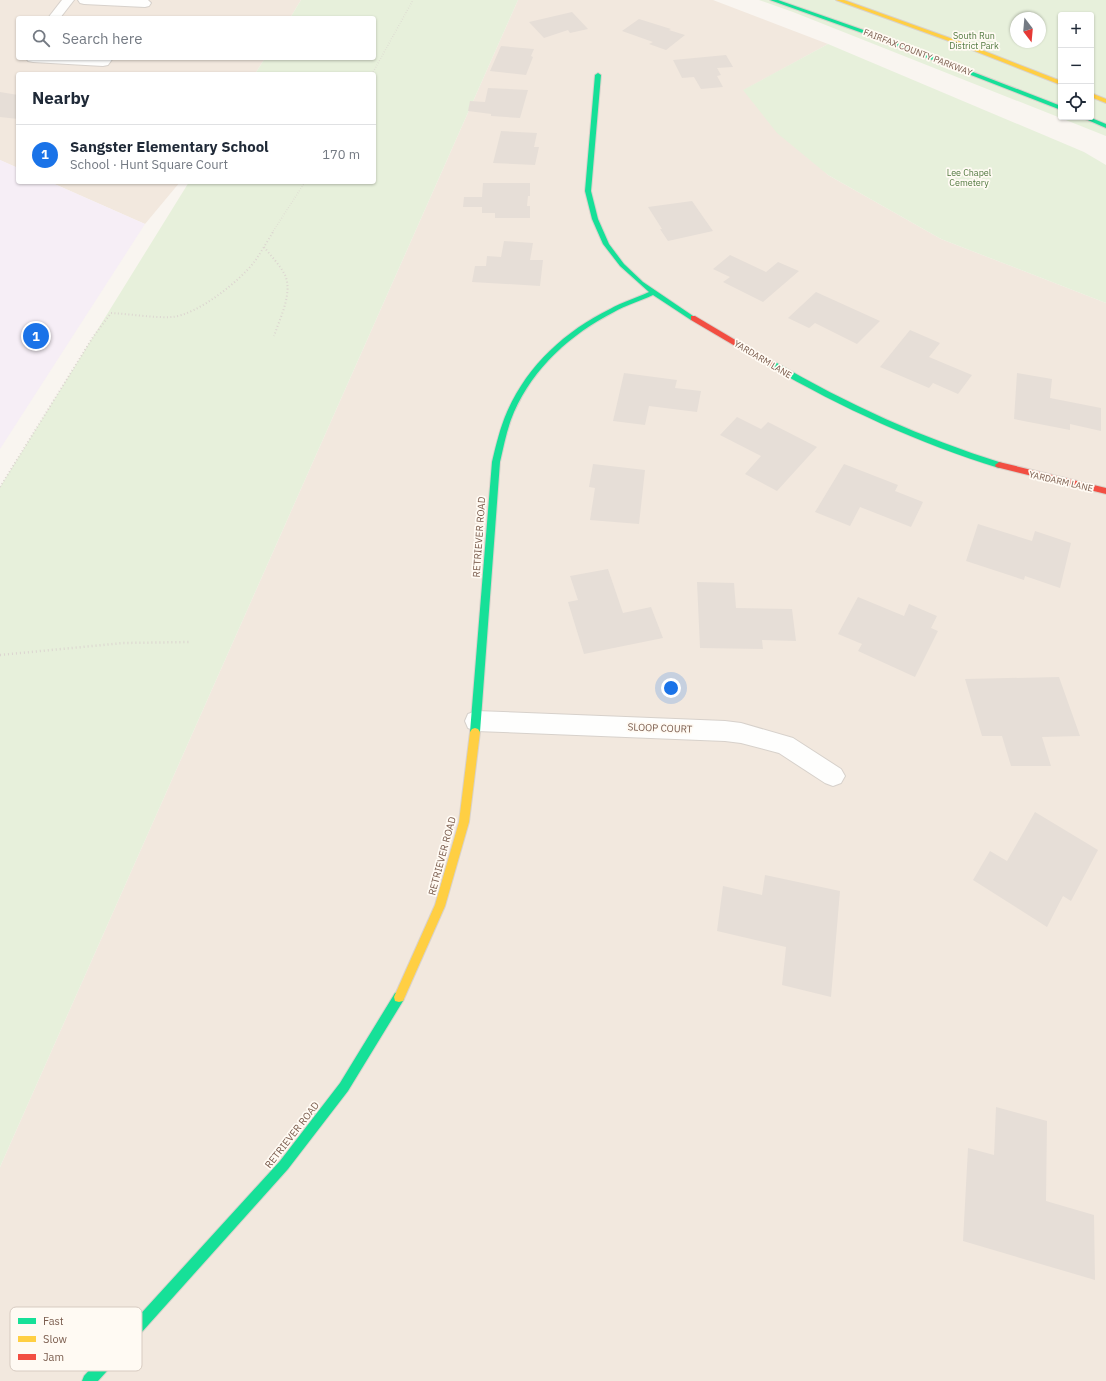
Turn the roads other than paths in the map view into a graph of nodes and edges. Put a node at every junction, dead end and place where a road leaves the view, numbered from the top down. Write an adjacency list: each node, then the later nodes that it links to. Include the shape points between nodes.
1 (68, 0): 6 (street)
2 (84, 0): 5 (street)
3 (773, 0): 15 (main road, FAIRFAX COUNTY PARKWAY, via 870,34)
4 (838, 0): 10 (main road)
5 (144, 6)
6 (56, 16)
7 (68, 60): 8 (street)
8 (104, 60)
9 (598, 75): 18 (main road, YARDARM LANE, via 588,191 590,209 602,239 618,260)
10 (1058, 82)
11 (1094, 92): 12 (main road)
12 (1106, 95)
13 (1094, 96): 14 (main road)
14 (1106, 101)
15 (1058, 107)
16 (1091, 120): 17 (main road)
17 (1106, 126)
18 (652, 293): 19 (main road, YARDARM LANE, via 794,378 856,411 907,434 979,460); 20 (main road, RETRIEVER ROAD, via 608,312 562,343 526,382 504,425 496,462)
19 (1106, 491)
20 (476, 721): 21 (street, SLOOP COURT, via 730,732 785,745); 22 (main road, RETRIEVER ROAD, via 464,822 440,906 400,995 344,1087 284,1165)
21 (833, 776)
22 (142, 1322)
23 (98, 1371): 24 (main road, RETRIEVER ROAD)
24 (89, 1381)

